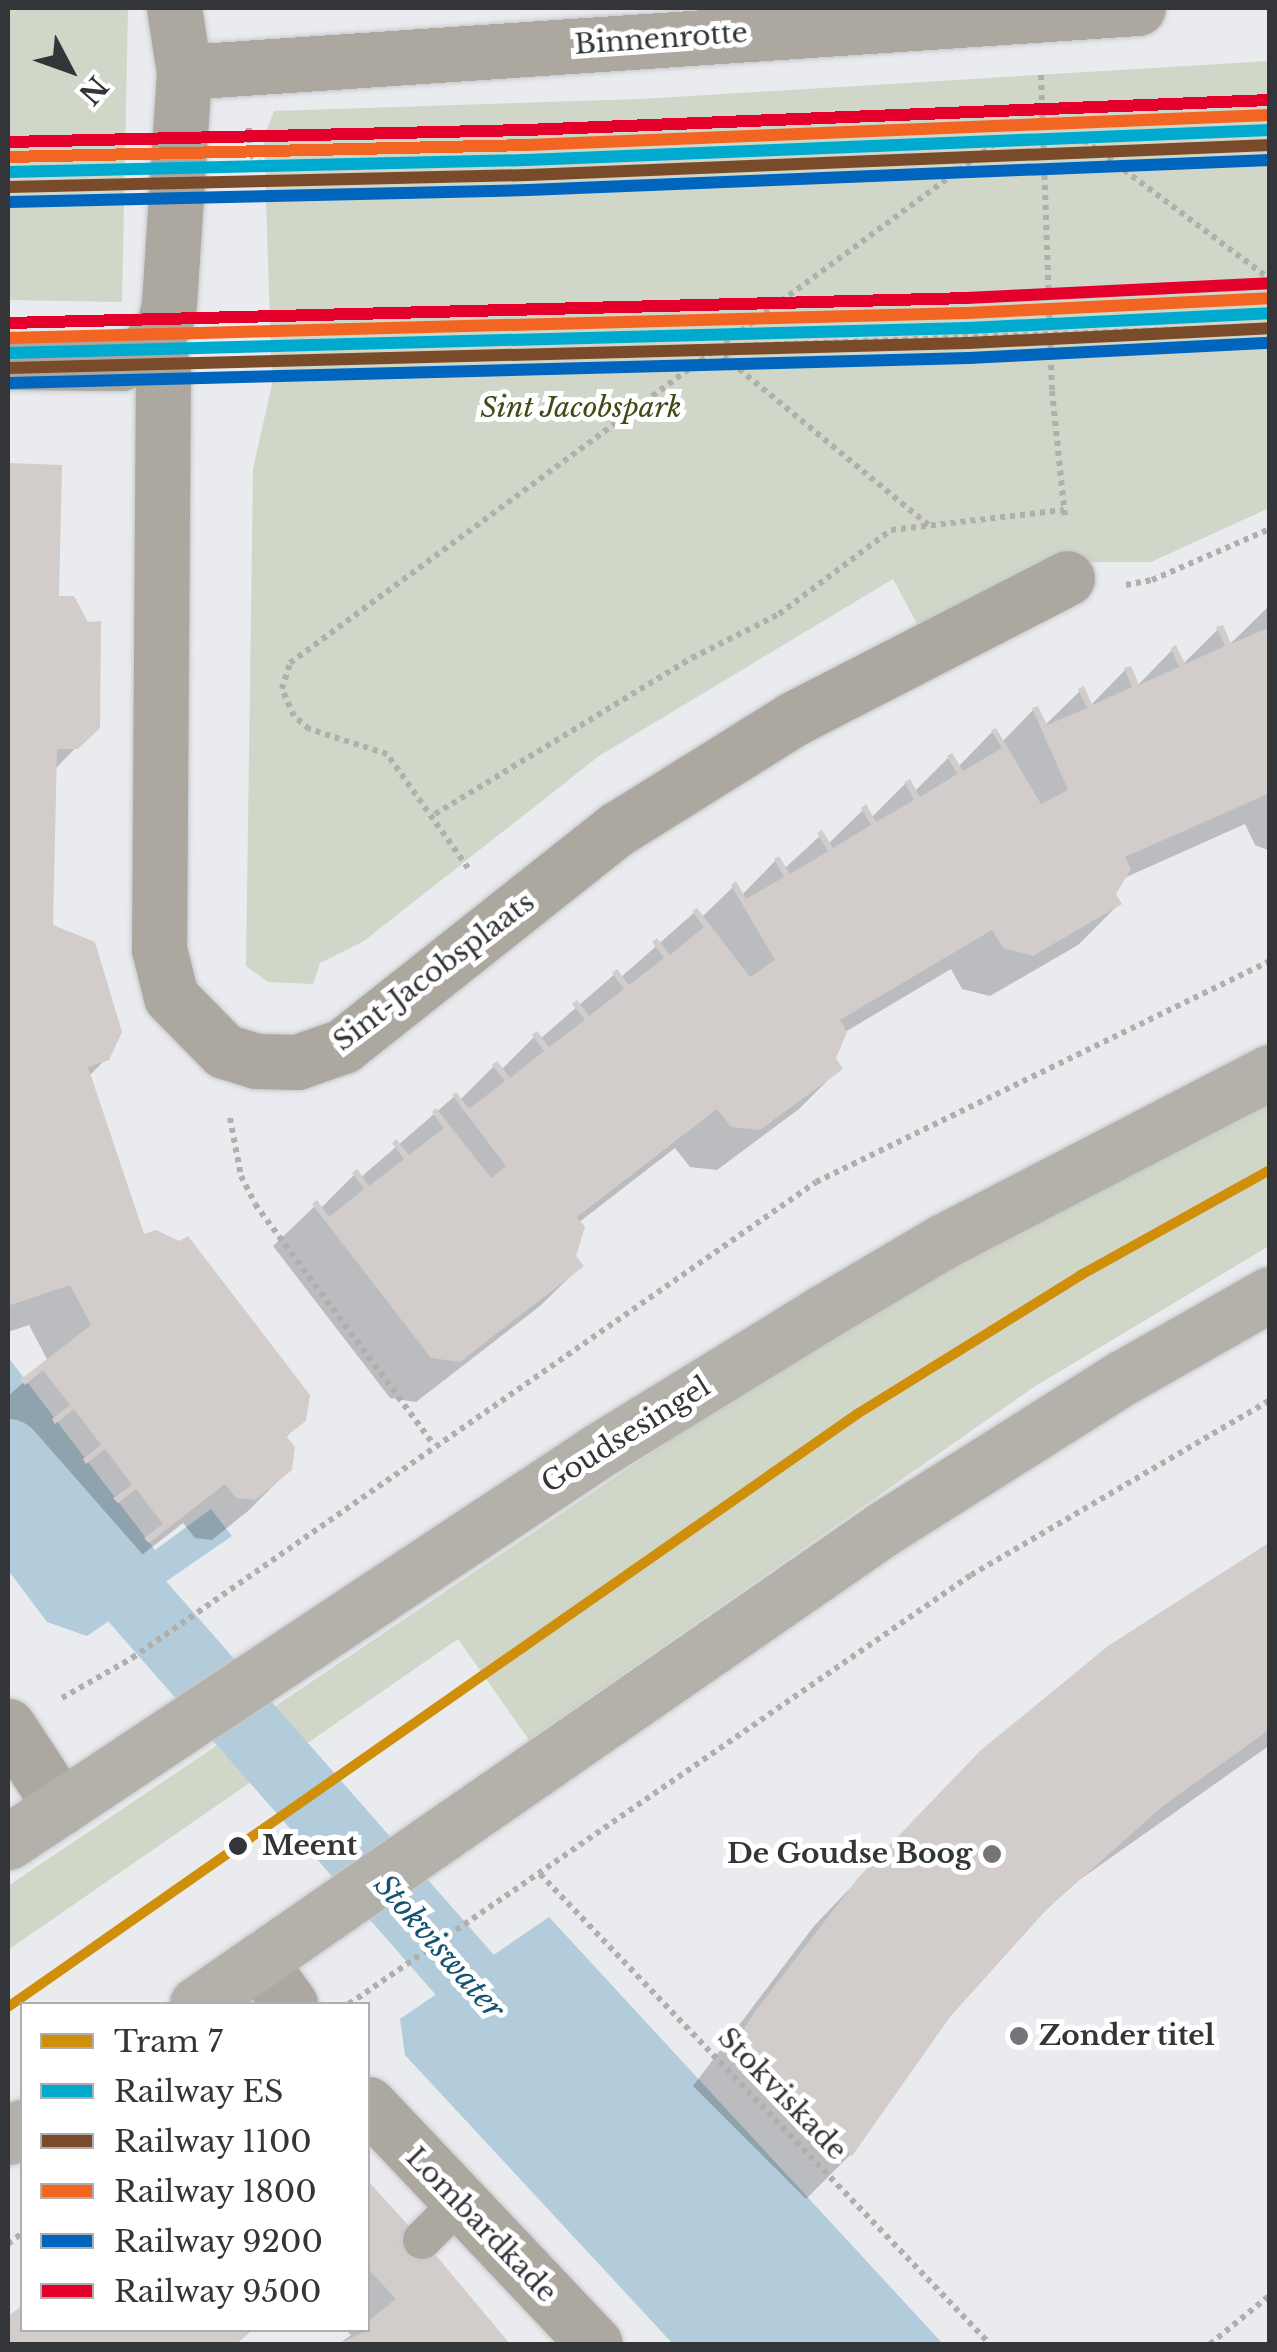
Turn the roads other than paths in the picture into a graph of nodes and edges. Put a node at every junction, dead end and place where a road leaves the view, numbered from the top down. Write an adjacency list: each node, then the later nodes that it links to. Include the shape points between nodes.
1 (174, 8): 3 (street)
2 (1138, 8): 3 (street, Binnenrotte)
3 (184, 72): 4 (street, via 169,304)
4 (154, 359): 5 (street); 6 (street, Sint-Jacobsplaats, via 159,948 171,997 186,1019 237,1057 297,1062 333,1051 618,829 933,643)
5 (8, 362)
6 (1067, 578)
7 (1270, 1072): 10 (main road, Goudsesingel, via 839,1303)
8 (1270, 1294): 12 (main road, via 886,1527)
9 (8, 1728): 10 (street)
10 (61, 1806): 11 (main road, Goudsesingel)
11 (8, 1842)
12 (259, 1961): 13 (main road); 14 (street)
13 (199, 2002)
14 (289, 2002)
15 (370, 2107): 16 (street, Lombardkade, via 440,2221)
16 (595, 2344)

